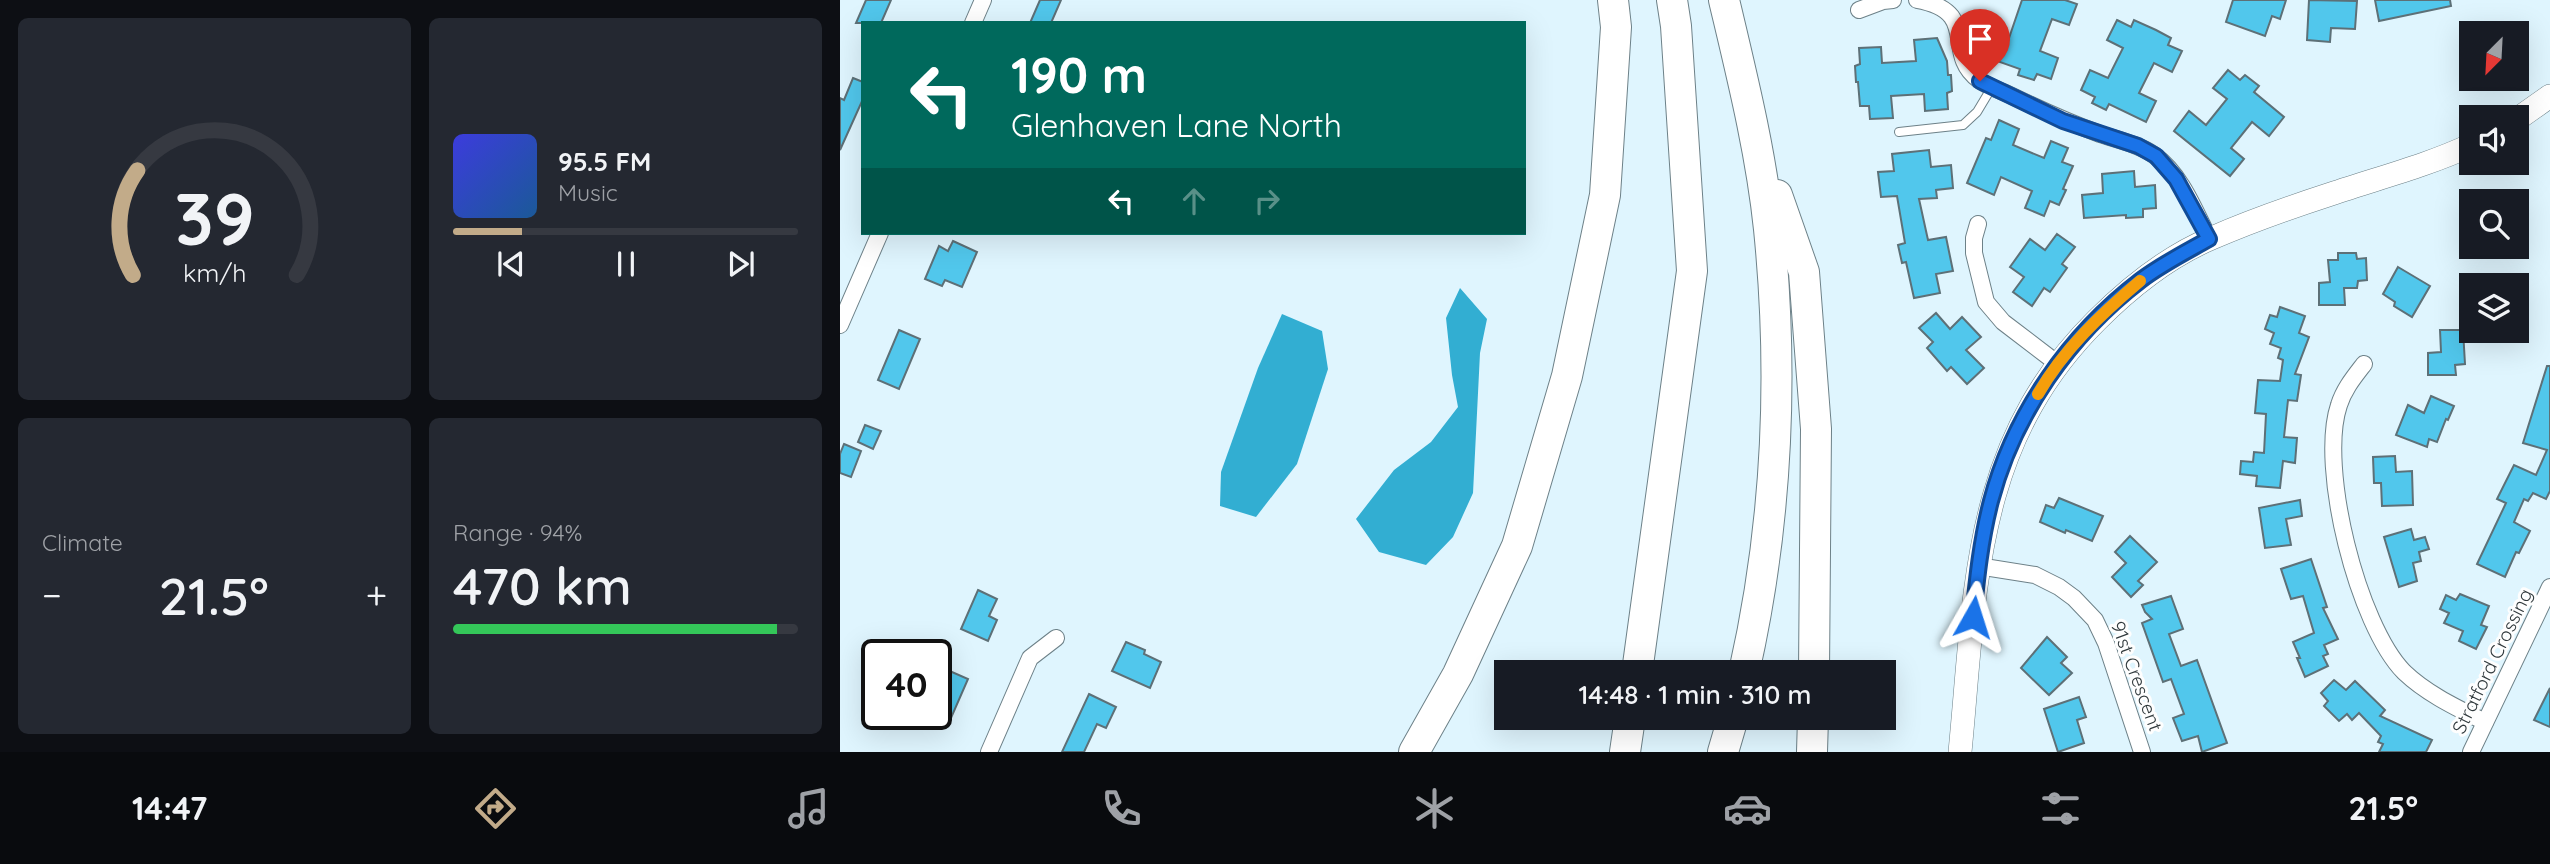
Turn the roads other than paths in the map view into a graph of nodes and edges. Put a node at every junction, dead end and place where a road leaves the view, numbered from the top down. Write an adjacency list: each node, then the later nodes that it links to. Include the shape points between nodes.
1 (984, 0): 8 (street)
2 (1613, 0): 32 (highway, via 1616,27 1605,195 1567,376 1517,546 1458,674)
3 (1672, 0): 24 (highway, via 1692,271)
4 (1724, 0): 12 (highway)
5 (1893, 0): 7 (street)
6 (1917, 0): 9 (street, via 1948,12 1958,27 1968,70)
7 (1859, 10)
8 (974, 21)
9 (1992, 86): 13 (lane, via 1963,125); 17 (street, via 2063,121 2156,156 2176,179)
10 (2550, 96): 11 (street)
11 (2529, 111)
12 (1754, 132): 25 (highway, via 1769,228 1777,422 1771,518); 26 (highway, via 1804,272 1815,429)
13 (1899, 132)
14 (2459, 151): 17 (street)
15 (1978, 224): 19 (street, via 1973,253 1986,302 2003,322)
16 (879, 235): 18 (street)
17 (2209, 239): 19 (street, via 2142,280 2085,332)
18 (840, 325)
19 (2058, 364): 21 (street, via 2005,458)
20 (2364, 364): 27 (street, via 2339,406 2334,455 2340,519 2374,627 2386,650 2422,688)
21 (1978, 566): 36 (street); 37 (street, 91st Crescent, via 2035,575 2074,598 2095,620)
22 (2550, 587): 27 (street, Stratford Crossing)
23 (1056, 638): 31 (street, via 1030,657)
24 (1639, 660)
25 (1747, 660)
26 (1814, 660)
27 (2485, 722): 38 (street, Stratford Crossing)
28 (1628, 730): 33 (highway)
29 (1729, 730): 34 (highway)
30 (1813, 730): 35 (highway)
31 (989, 752)
32 (1414, 752)
33 (1625, 752)
34 (1723, 752)
35 (1812, 752)
36 (1960, 752)
37 (2141, 752)
38 (2471, 752)

